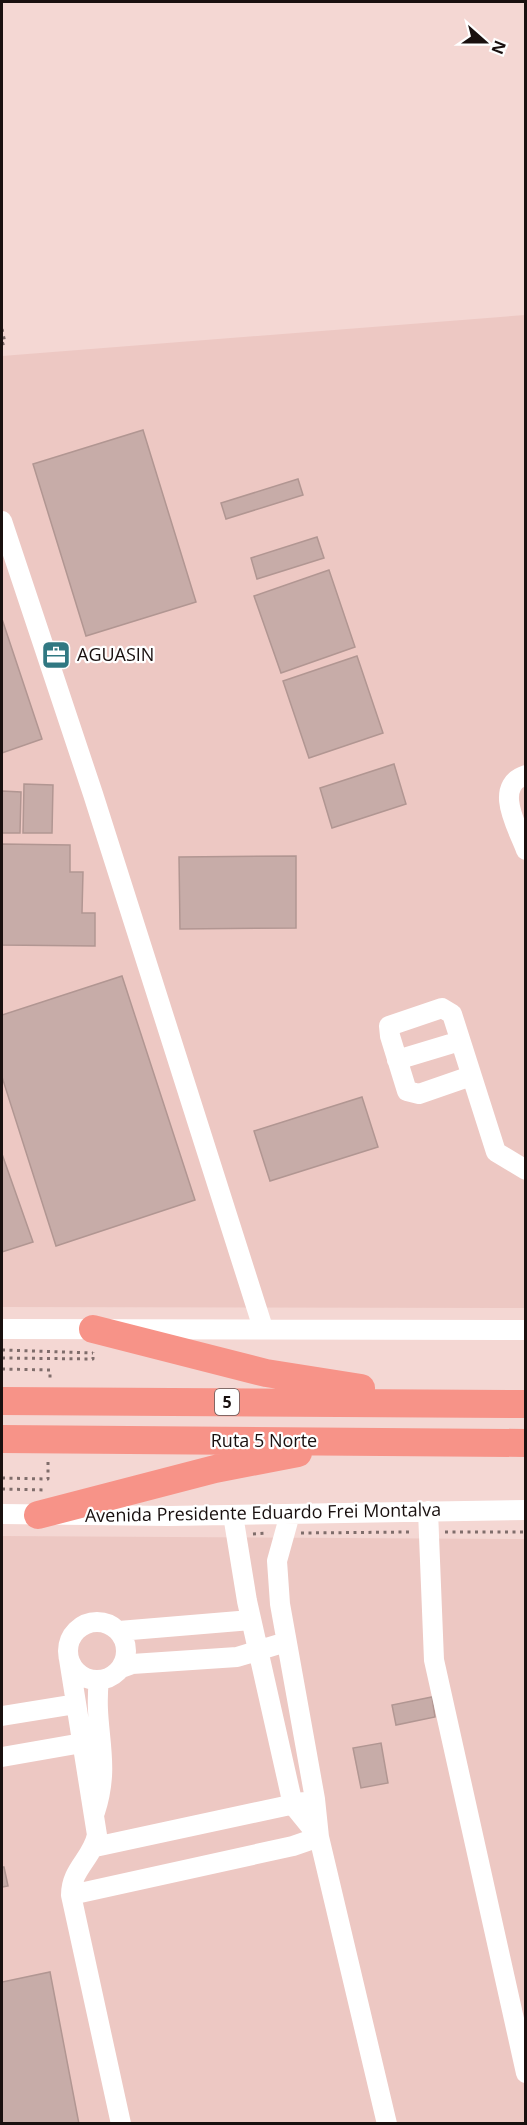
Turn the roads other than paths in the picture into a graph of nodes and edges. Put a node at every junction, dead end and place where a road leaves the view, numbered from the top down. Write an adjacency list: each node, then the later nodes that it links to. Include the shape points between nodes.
1 (2, 522): 8 (street, via 97,805)
2 (525, 775): 3 (street, via 518,778 507,795)
3 (525, 850)
4 (460, 1041): 5 (street); 5 (street, via 452,1014 442,1008 430,1011 389,1026); 6 (street)
5 (397, 1060): 6 (street, via 407,1090 413,1094)
6 (471, 1076): 7 (street, via 496,1152)
7 (525, 1170)
8 (263, 1328): 10 (street); 11 (street)
9 (2, 1329): 11 (street)
10 (525, 1329)
11 (93, 1341): 13 (highway)
12 (2, 1401): 13 (highway, 5)
13 (452, 1403): 14 (highway, 5)
14 (525, 1404)
15 (2, 1439): 16 (highway, Ruta 5 Norte / 5)
16 (355, 1441): 17 (highway, Ruta 5 Norte / 5); 18 (highway)
17 (525, 1443)
18 (42, 1503): 21 (street, Avenida Presidente Eduardo Frei Montalva); 23 (street, Avenida Presidente Eduardo Frei Montalva)
19 (428, 1510): 20 (street, Avenida Presidente Eduardo Frei Montalva); 22 (street, Avenida Presidente Eduardo Frei Montalva); 41 (street, via 434,1660)
20 (525, 1510)
21 (2, 1514)
22 (290, 1514): 23 (street, Avenida Presidente Eduardo Frei Montalva); 26 (street, via 277,1561)
23 (233, 1515): 24 (street)
24 (251, 1620): 25 (street); 27 (street)
25 (119, 1631): 28 (street, via 102,1623 83,1625 69,1646); 29 (street, via 126,1656)
26 (286, 1642): 27 (street); 35 (street)
27 (258, 1651): 29 (street, via 237,1657); 36 (street)
28 (69, 1659): 30 (street, via 81,1674); 31 (street)
29 (121, 1668): 30 (street)
30 (99, 1680): 37 (street, via 96,1703 104,1762 103,1788)
31 (76, 1704): 32 (street); 33 (street)
32 (2, 1716)
33 (82, 1743): 34 (street); 37 (street)
34 (2, 1757)
35 (315, 1799): 36 (street); 38 (street)
36 (293, 1805): 38 (street); 39 (street)
37 (93, 1817): 39 (street, via 97,1835)
38 (319, 1837): 40 (street); 43 (street)
39 (94, 1847): 40 (street, via 75,1873)
40 (71, 1895): 42 (street)
41 (525, 2073)
42 (121, 2124)
43 (387, 2124)

